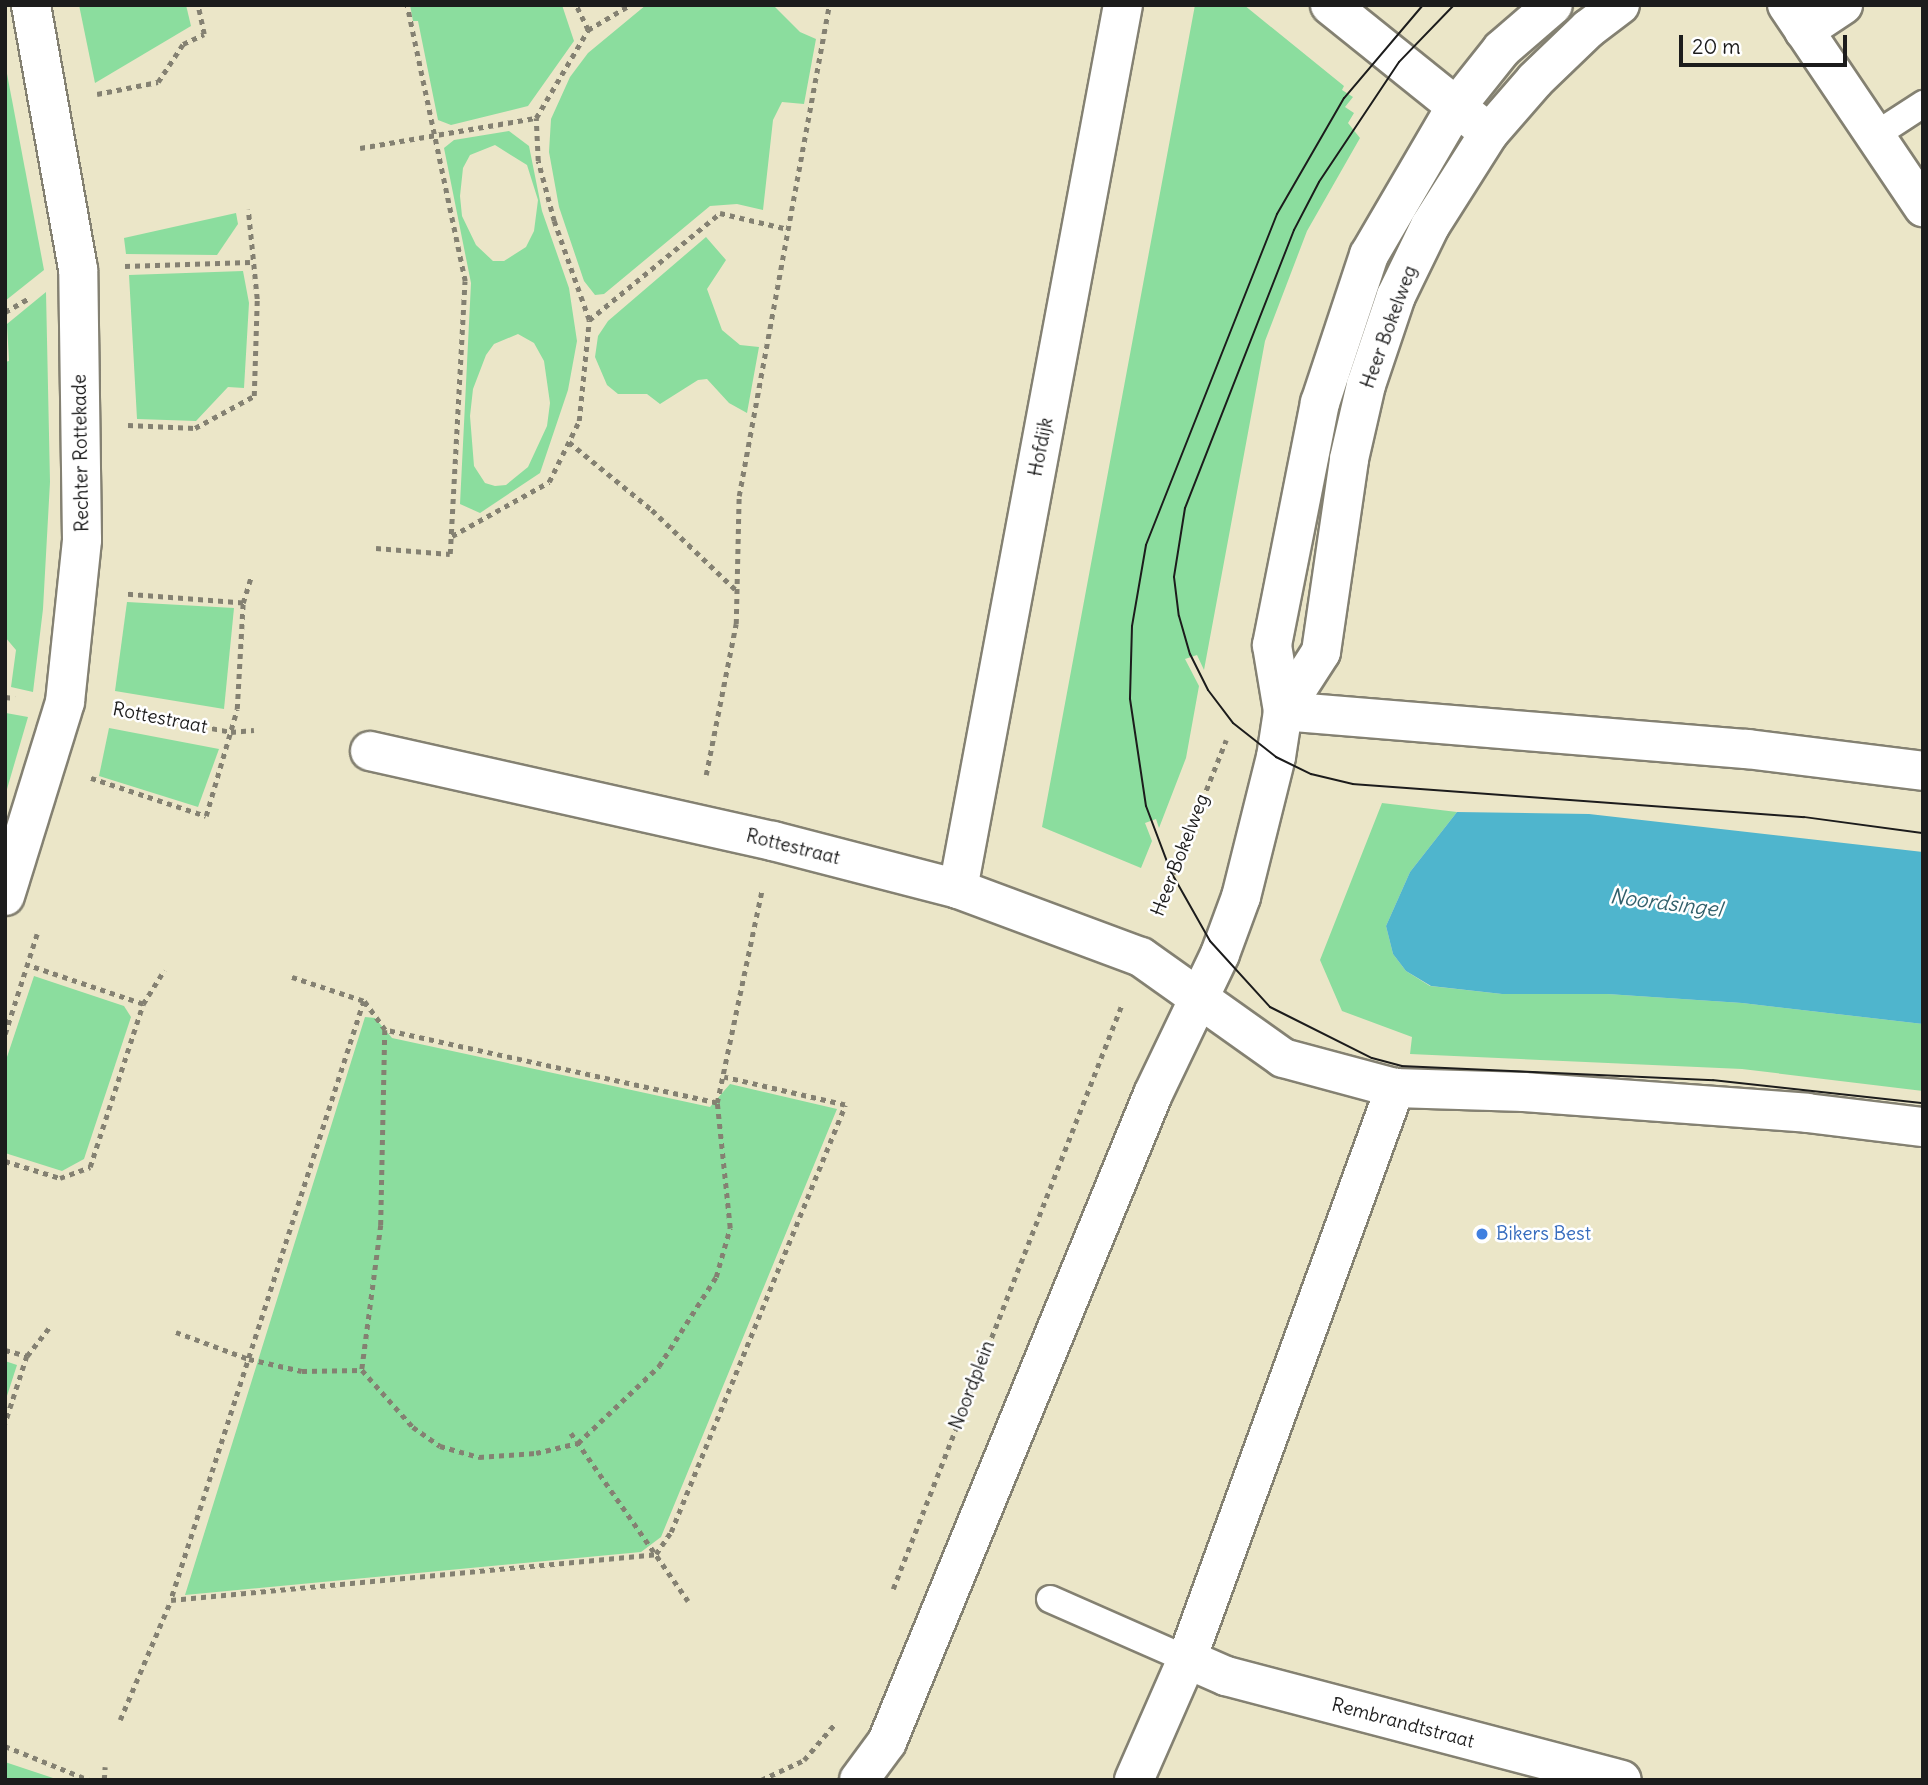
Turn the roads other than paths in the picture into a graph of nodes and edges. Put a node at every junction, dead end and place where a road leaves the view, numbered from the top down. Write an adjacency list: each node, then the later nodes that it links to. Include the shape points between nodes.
1 (31, 5): 17 (street, Rechter Rottekade, via 78,269 82,540 65,702)
2 (1123, 5): 16 (street, Hofdijk)
3 (1330, 5): 9 (street)
4 (1553, 5): 9 (street, Heer Bokelweg, via 1502,50)
5 (1620, 5): 10 (street, Heer Bokelweg, via 1553,63)
6 (1843, 5): 7 (street)
7 (1796, 18): 11 (street)
8 (1923, 104): 11 (lane)
9 (1455, 108): 10 (street); 13 (street, Heer Bokelweg, via 1369,255 1324,389 1272,645)
10 (1489, 133): 13 (street, Heer Bokelweg, via 1430,226 1396,296 1366,385 1349,459 1321,652)
11 (1874, 136): 12 (street)
12 (1923, 207)
13 (1283, 711): 15 (street, via 1747,749); 18 (street, Heer Bokelweg, via 1241,897 1220,954)
14 (370, 751): 16 (street, Rottestraat, via 772,841)
15 (1923, 771)
16 (958, 889): 18 (street, Rottestraat, via 1141,957)
17 (5, 896)
18 (1196, 997): 19 (street, via 1283,1058); 23 (street, via 887,1742)
19 (1395, 1088): 20 (street, via 1807,1112); 22 (street)
20 (1923, 1127)
21 (1050, 1599): 22 (lane)
22 (1186, 1659): 24 (street); 25 (street, Rembrandtstraat, via 1226,1676)
23 (859, 1780)
24 (1134, 1780)
25 (1622, 1780)

